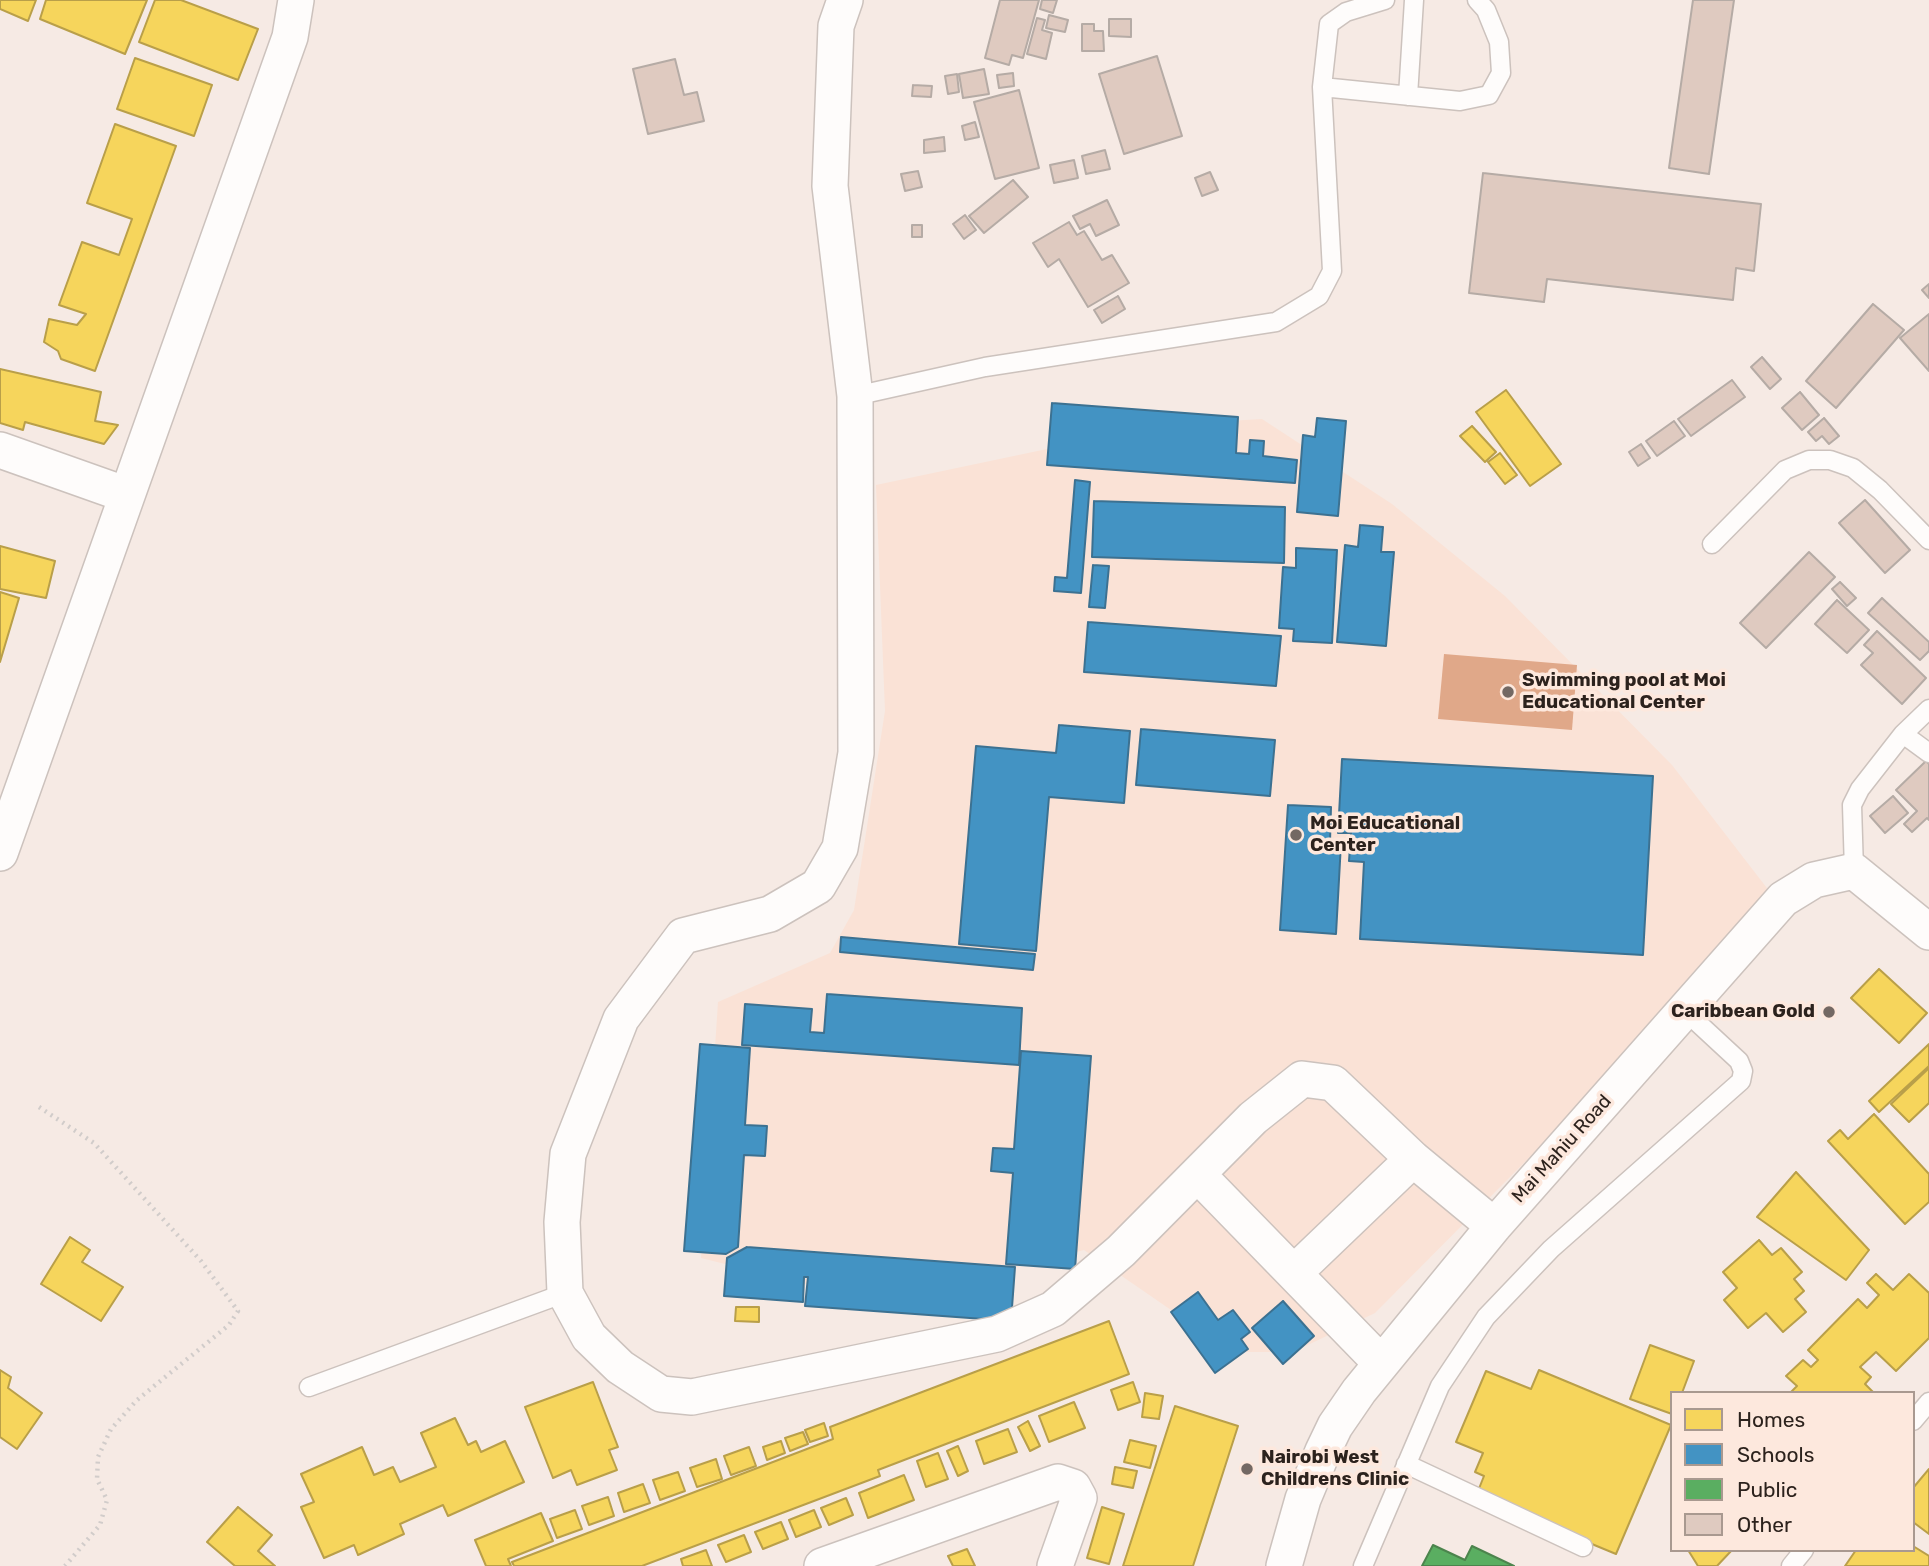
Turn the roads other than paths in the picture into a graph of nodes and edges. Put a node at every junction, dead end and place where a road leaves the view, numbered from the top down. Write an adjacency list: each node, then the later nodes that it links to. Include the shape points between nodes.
1 (296, 0): 10 (street, via 290,37)
2 (845, 0): 8 (street, via 836,26 830,186)
3 (1385, 0): 6 (lane, via 1346,12 1329,24)
4 (1414, 0): 7 (lane)
5 (1477, 0): 7 (lane, via 1499,42 1501,73 1489,95 1460,101)
6 (1322, 87): 7 (lane); 8 (lane, via 1332,271 1319,296 1304,306 1276,322 985,367)
7 (1408, 96)
8 (855, 396): 24 (street, via 856,753 840,848 818,886 770,914 684,936 621,1019 568,1154 562,1222)
9 (0, 450): 10 (street)
10 (127, 495): 16 (street)
11 (1929, 540): 12 (lane, via 1853,468 1830,460 1808,460 1785,470)
12 (1712, 544)
13 (1929, 709): 14 (lane)
14 (1903, 734): 15 (lane); 17 (lane, via 1852,805)
15 (1929, 753)
16 (0, 853)
17 (1854, 871): 18 (street); 19 (street, Mai Mahiu Road, via 1814,880 1783,899)
18 (1929, 932)
19 (1685, 1011): 22 (street, Mai Mahiu Road); 29 (lane, via 1739,1061 1741,1081 1551,1249 1486,1317 1440,1386)
20 (1413, 1159): 21 (street, via 1333,1083 1302,1079 1253,1118); 22 (street); 23 (street)
21 (1198, 1175): 23 (street); 24 (street, via 1054,1309 997,1334 723,1393 661,1394 620,1367 589,1337)
22 (1494, 1226): 25 (street, Mai Mahiu Road)
23 (1294, 1273): 25 (street)
24 (565, 1293): 26 (lane)
25 (1381, 1363): 34 (street, Mai Mahiu Road, via 1335,1426 1303,1499)
26 (309, 1387)
27 (1929, 1402): 28 (lane)
28 (1915, 1419)
29 (1406, 1464): 30 (lane); 35 (lane)
30 (1583, 1547)
31 (1802, 1552): 36 (lane)
32 (822, 1566): 33 (street, via 1058,1482 1073,1487 1079,1498)
33 (1055, 1566)
34 (1283, 1566)
35 (1363, 1566)
36 (1791, 1566)

